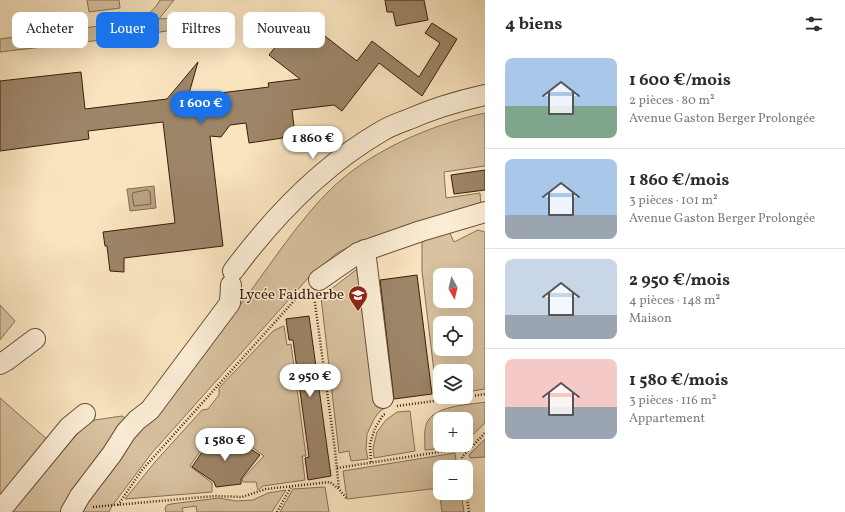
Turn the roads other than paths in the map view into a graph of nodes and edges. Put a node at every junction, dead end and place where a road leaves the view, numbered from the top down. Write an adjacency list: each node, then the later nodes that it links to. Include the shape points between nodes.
1 (485, 96): 10 (street, via 438,108 384,130 341,157 276,217 232,278 230,303 150,410 126,432)
2 (485, 212): 3 (street)
3 (365, 250): 4 (street, via 358,252); 7 (street)
4 (316, 282)
5 (35, 339): 6 (street)
6 (0, 364)
7 (389, 405)
8 (85, 414): 9 (street, via 69,427)
9 (0, 511)
10 (72, 511)

